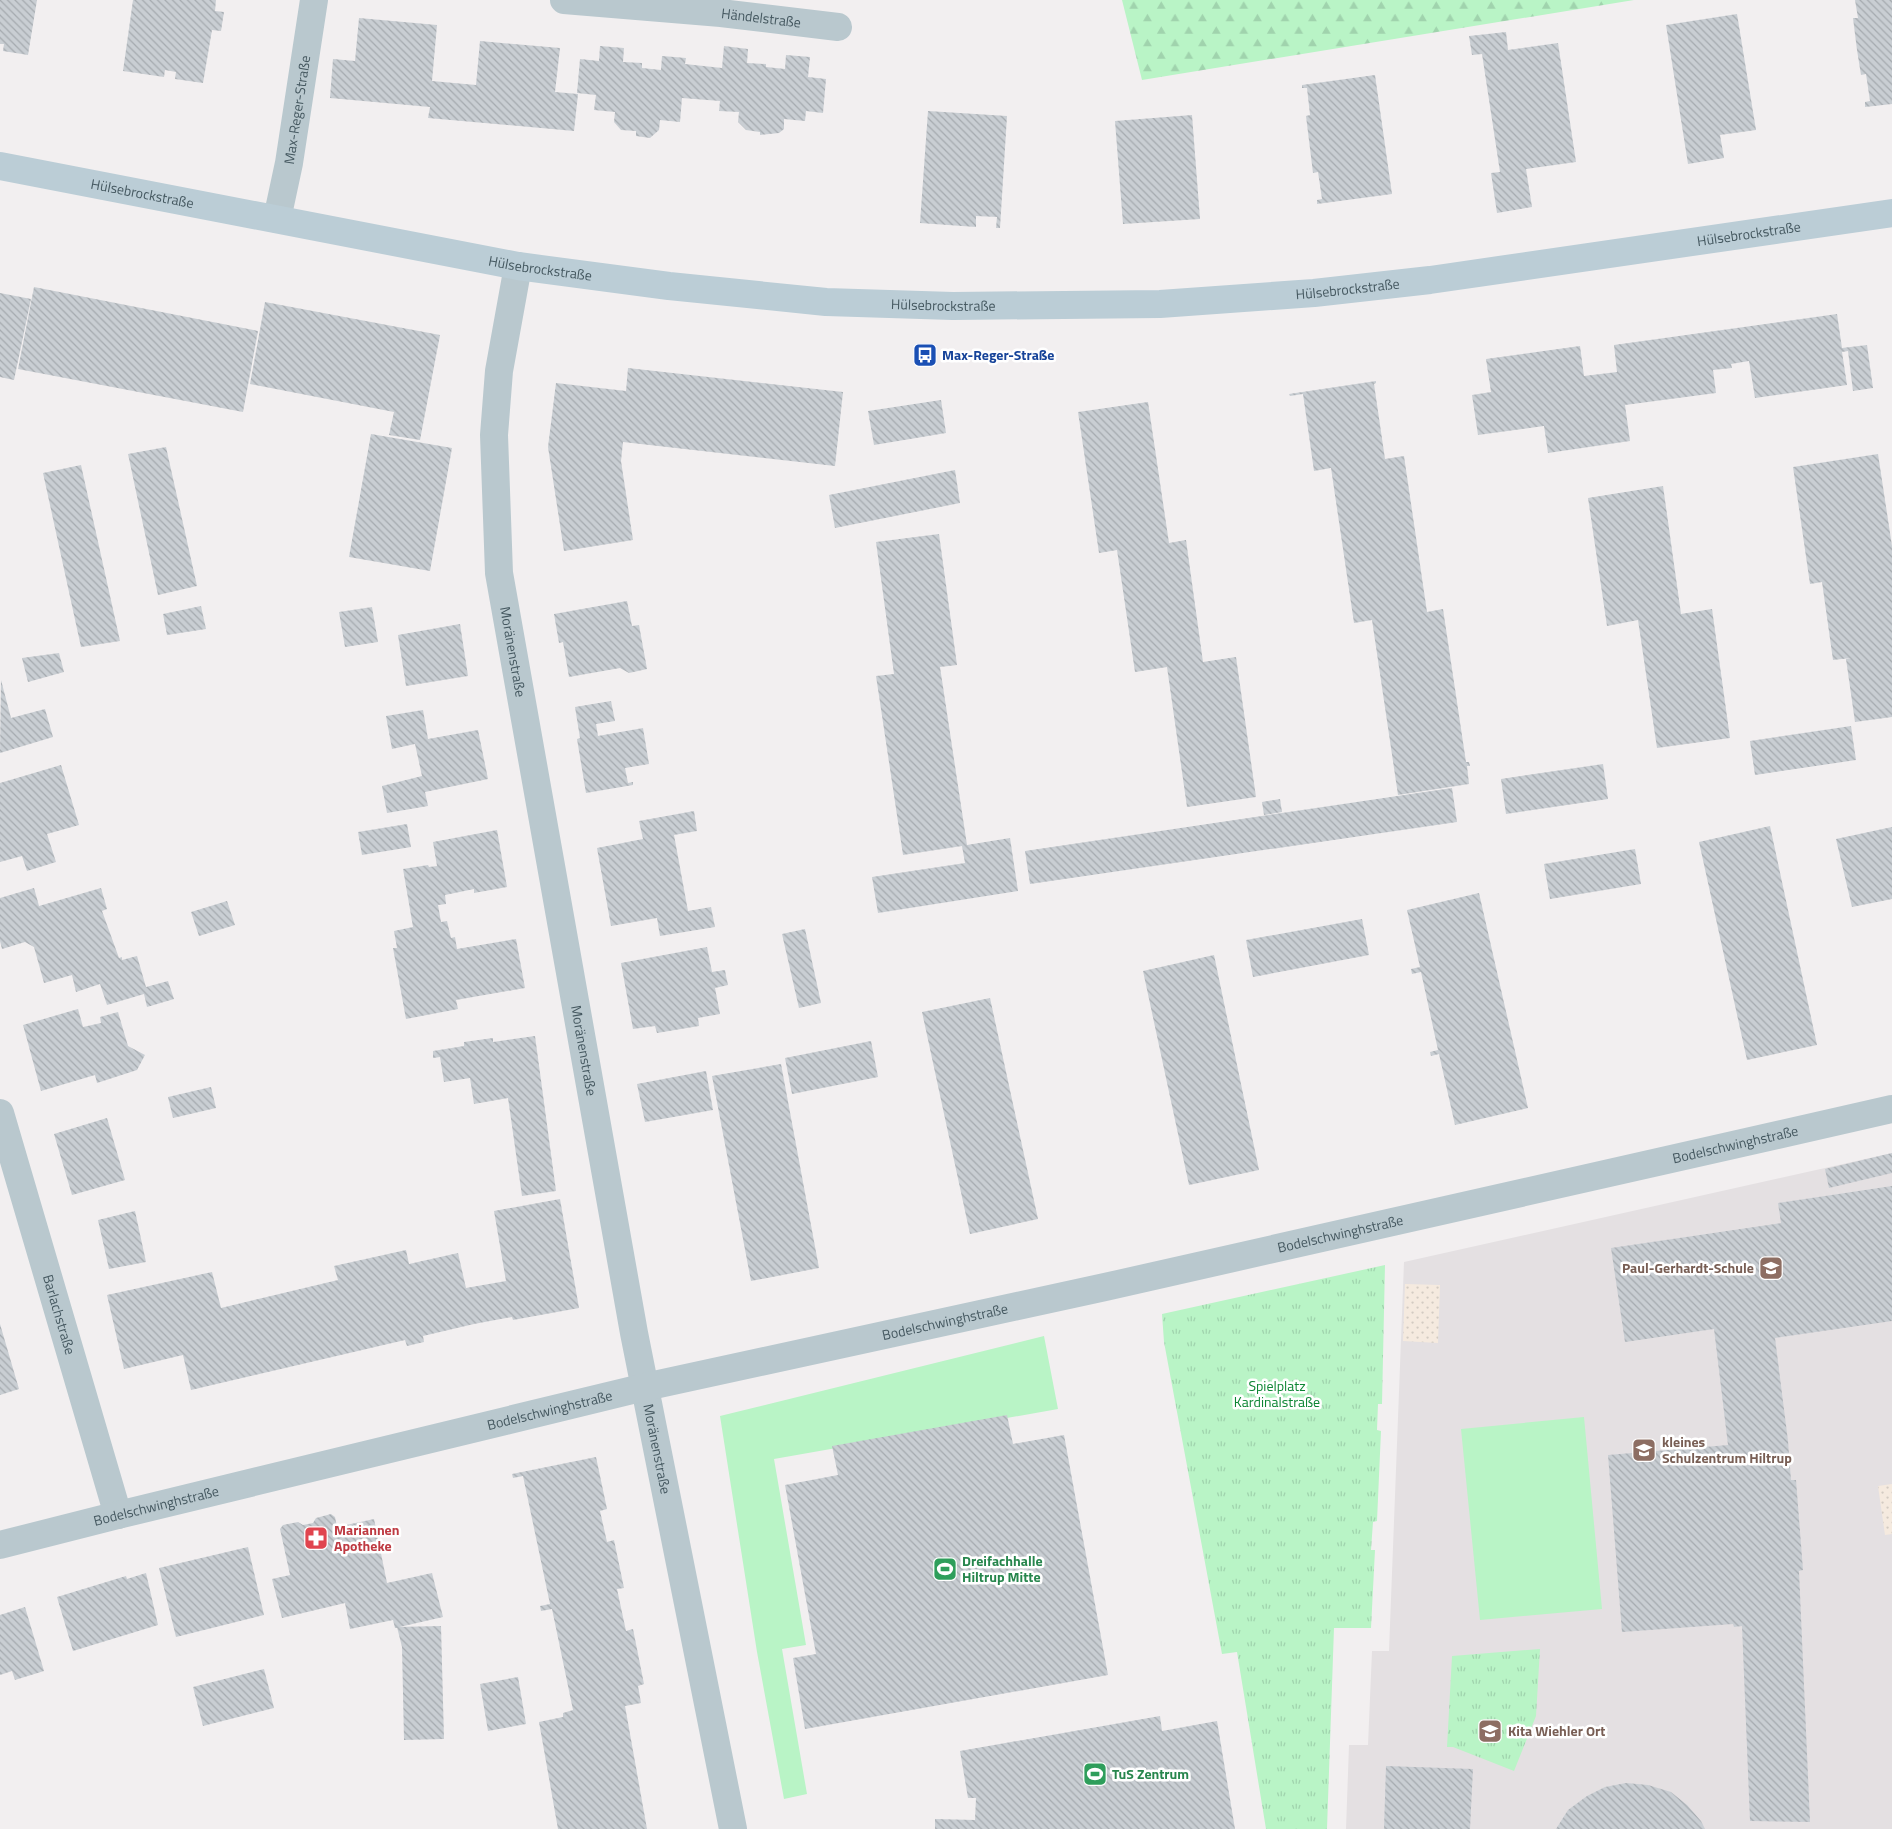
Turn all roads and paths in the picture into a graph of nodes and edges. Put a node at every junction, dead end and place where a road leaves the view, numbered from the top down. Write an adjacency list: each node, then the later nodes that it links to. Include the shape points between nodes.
1 (314, 0): 7 (street, Max-Reger-Straße)
2 (564, 0): 3 (street, Händelstraße)
3 (722, 6): 4 (street, Händelstraße)
4 (838, 27)
5 (0, 166): 7 (street, Hülsebrockstraße)
6 (1892, 213): 8 (street, Hülsebrockstraße, via 1430,280 1314,293 1160,304 953,306 826,302)
7 (277, 219): 8 (street, Hülsebrockstraße)
8 (518, 266): 11 (street, Moränenstraße, via 499,372 494,435 499,573)
9 (1892, 1109): 11 (street, Bodelschwinghstraße)
10 (0, 1113): 12 (street, Barlachstraße)
11 (645, 1387): 12 (street, Bodelschwinghstraße); 14 (street, Moränenstraße)
12 (118, 1515): 13 (street, Bodelschwinghstraße)
13 (0, 1545)
14 (733, 1829)

